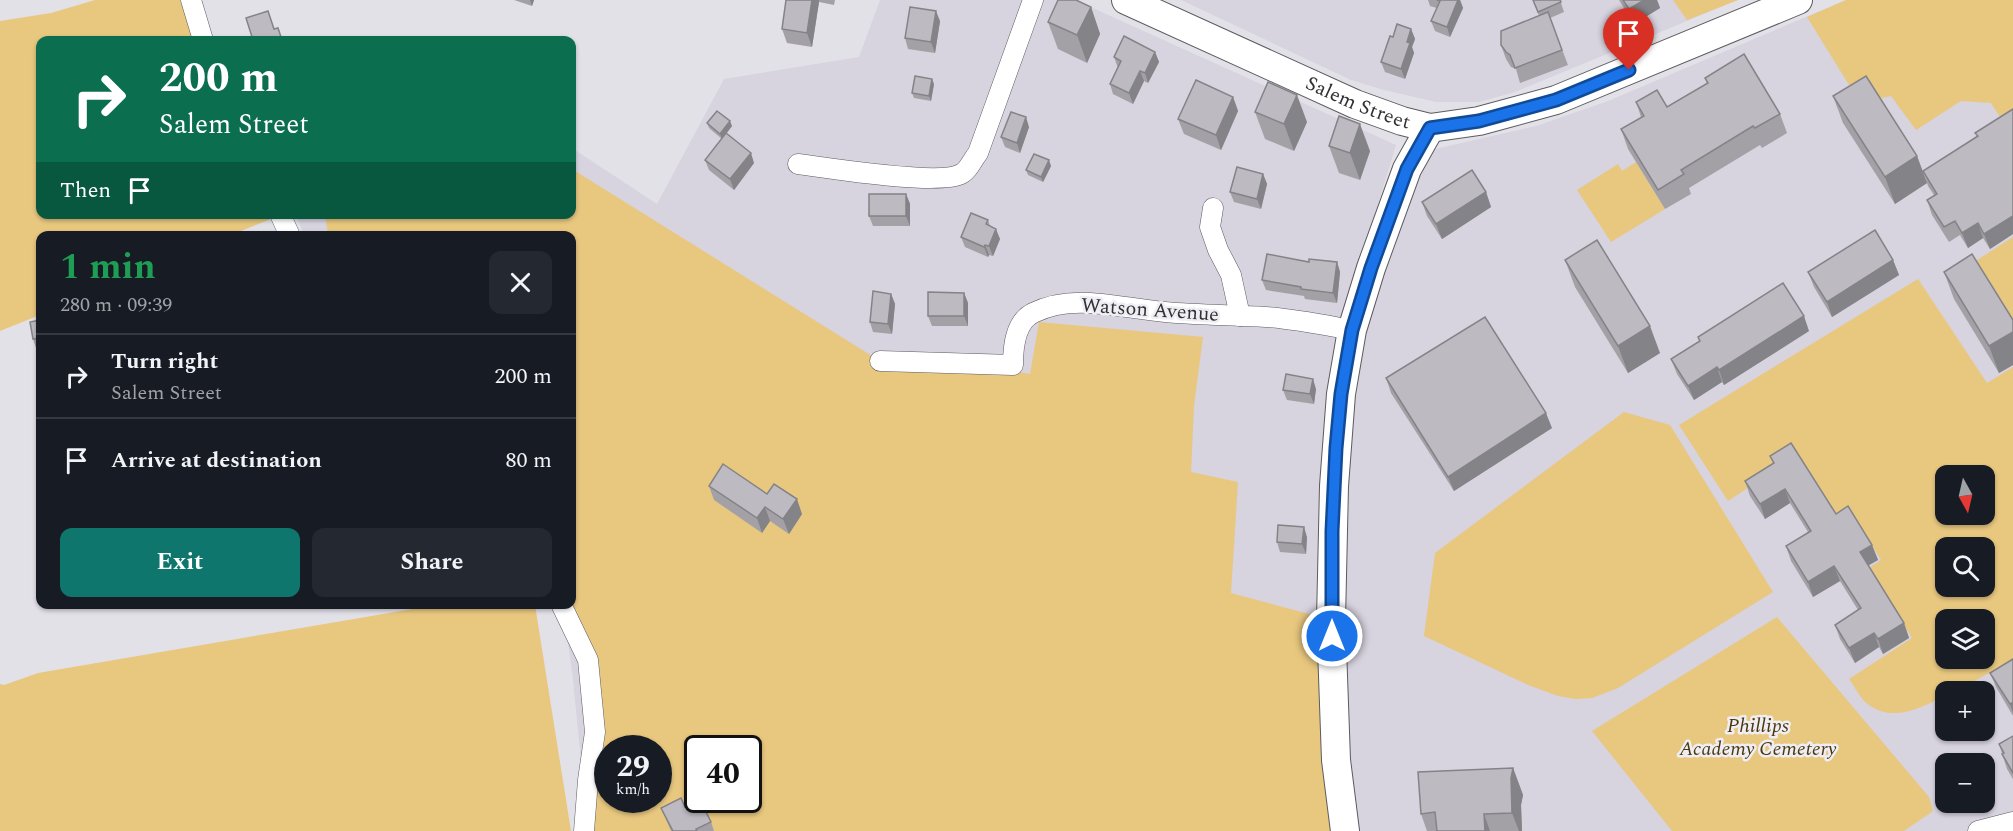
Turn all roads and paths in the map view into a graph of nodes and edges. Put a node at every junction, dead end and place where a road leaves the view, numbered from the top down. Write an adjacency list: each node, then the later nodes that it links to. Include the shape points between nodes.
1 (191, 0): 5 (street)
2 (1033, 0): 7 (street, via 978,153 964,173 920,178)
3 (1126, 0): 6 (street, Salem Street, via 1355,104)
4 (1798, 0): 6 (street, Salem Street, via 1556,100 1479,121)
5 (202, 36)
6 (1430, 128): 10 (street, via 1407,169)
7 (798, 164)
8 (1213, 208): 9 (street, via 1210,227 1231,275)
9 (1240, 316): 10 (street, Watson Avenue); 11 (street, Watson Avenue, via 1095,303 1053,305 1031,313 1019,327 1013,365)
10 (1352, 330): 15 (street, via 1341,394 1332,542 1335,748)
11 (880, 362)
12 (563, 609): 14 (street, via 588,660 595,732)
13 (2013, 822): 16 (street)
14 (584, 831)
15 (1345, 831)
16 (1978, 831)

